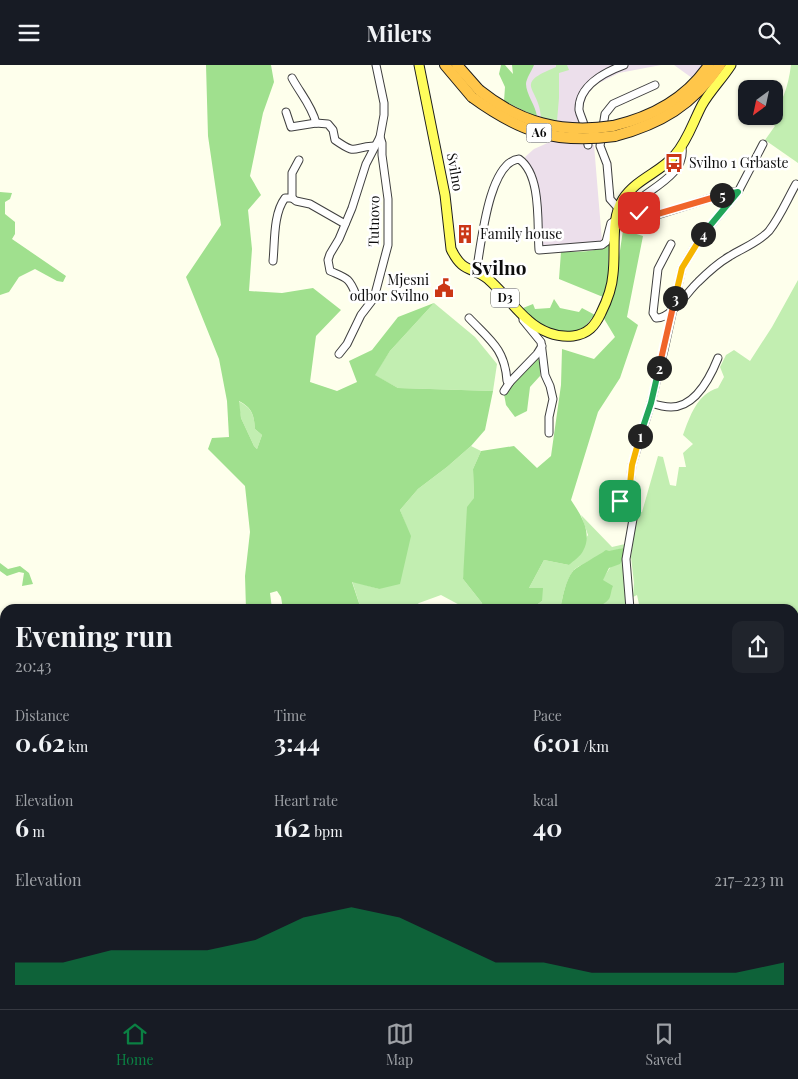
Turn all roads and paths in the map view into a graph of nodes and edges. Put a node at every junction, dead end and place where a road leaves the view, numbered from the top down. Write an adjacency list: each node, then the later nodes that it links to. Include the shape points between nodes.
1 (376, 65): 15 (street, Tutnovo, via 384,108)
2 (419, 65): 29 (main road, Svilno / D3, via 445,195 451,249 462,265)
3 (445, 65): 11 (highway, A6)
4 (457, 65): 11 (highway, A6)
5 (624, 65): 17 (street, via 606,72 582,96 579,112)
6 (709, 65): 14 (highway, A6, via 687,91 664,107)
7 (720, 65): 14 (highway, A6, via 694,96 670,115 651,125)
8 (731, 65): 19 (main road, Svilno / D3, via 703,102)
9 (292, 78): 13 (street, via 312,109)
10 (656, 85): 24 (street, via 613,104 605,115 600,146 606,164 610,199)
11 (476, 94): 14 (highway, A6, bridge, via 536,123 578,130)
12 (286, 112): 13 (street, via 292,127)
13 (316, 123): 18 (street, via 328,124 335,140 350,149)
14 (614, 131)
15 (380, 137): 18 (street, Tutnovo); 35 (street, Tutnovo, via 387,191 388,245 374,298)
16 (763, 144): 22 (street)
17 (588, 145)
18 (374, 146): 26 (street, Tutnovo)
19 (682, 147): 22 (street, via 681,159 671,175 634,204 639,213 654,216); 24 (main road, Svilno / D3, via 674,157 630,190)
20 (299, 160): 23 (street, via 292,173)
21 (796, 185): 31 (street, via 766,233 717,264)
22 (738, 192): 31 (street, via 701,237 682,268)
23 (292, 198): 26 (street); 28 (street, via 285,197 279,209)
24 (618, 208): 25 (main road, Svilno / D3)
25 (616, 220): 29 (street, Svilno, via 611,223 602,245 539,250 534,181 523,162 514,159 504,166 494,187); 32 (main road, Svilno / D3, via 610,290 592,328 580,335 560,336 538,328)
26 (344, 224): 30 (street, Tutnovo, via 330,254 329,267 332,273 344,276)
27 (671, 245): 31 (street, via 658,269 653,313 660,319)
28 (273, 261)
29 (476, 273): 32 (main road, Svilno / D3, via 491,282)
30 (356, 295)
31 (673, 310): 39 (street)
32 (522, 315): 34 (street, Svilno)
33 (469, 318): 37 (street, via 500,351 507,381)
34 (542, 346): 37 (street); 40 (street, Svilno, via 545,375 553,399)
35 (339, 354)
36 (718, 357): 39 (street, via 707,381 690,401 670,407)
37 (510, 382): 38 (street)
38 (504, 391)
39 (651, 403): 41 (street, via 632,465)
40 (549, 433)
41 (629, 494): 42 (street, via 636,501 635,508); 42 (street, via 620,503 623,509)
42 (630, 511): 43 (street, via 632,519 626,559)
43 (630, 604)

